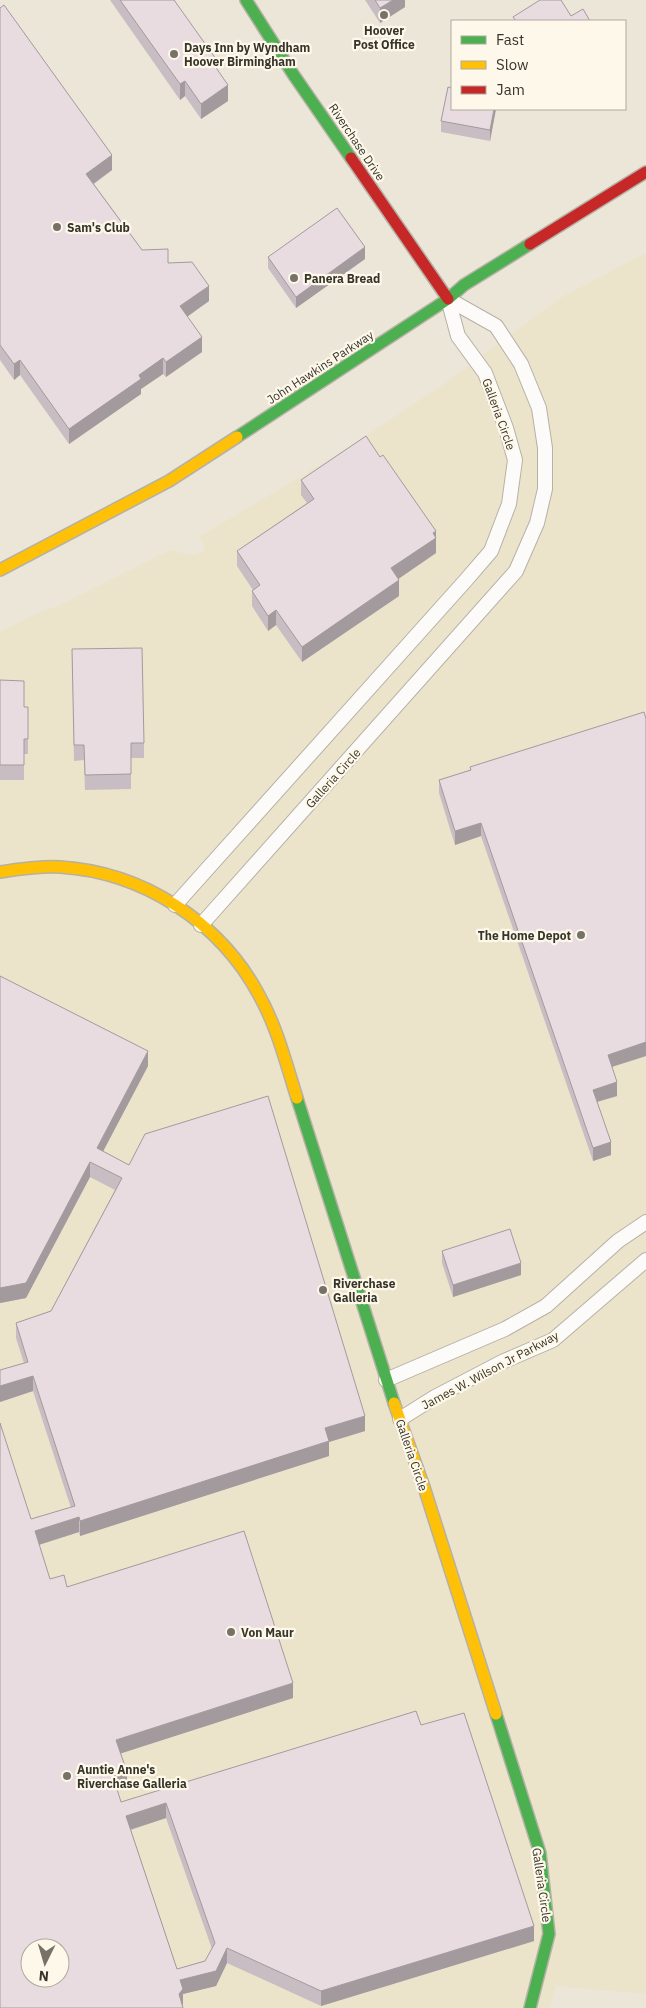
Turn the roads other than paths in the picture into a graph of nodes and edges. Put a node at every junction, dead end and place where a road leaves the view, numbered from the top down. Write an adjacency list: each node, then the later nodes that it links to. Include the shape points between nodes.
1 (246, 0): 3 (street, Riverchase Drive)
2 (646, 172): 3 (street, John Hawkins Parkway, via 464,285)
3 (448, 299): 4 (street, John Hawkins Parkway, via 169,481); 6 (street, Galleria Circle, via 458,336 485,374 515,460 509,504 491,550); 7 (street, Galleria Circle, via 496,326 521,364 539,408 545,448 545,489 537,524 516,571)
4 (0, 570)
5 (0, 872): 6 (street, Galleria Circle, via 60,867 82,870 112,877)
6 (176, 905): 7 (street, Galleria Circle)
7 (201, 925): 10 (street, Galleria Circle, via 239,962 275,1028)
8 (646, 1222): 10 (street, via 618,1241 546,1306 504,1329)
9 (646, 1260): 11 (street, James W. Wilson Jr Parkway, via 553,1340 435,1397)
10 (386, 1380): 11 (street, Galleria Circle)
11 (400, 1420): 12 (street, Galleria Circle, via 540,1853 549,1934)
12 (530, 2008)

